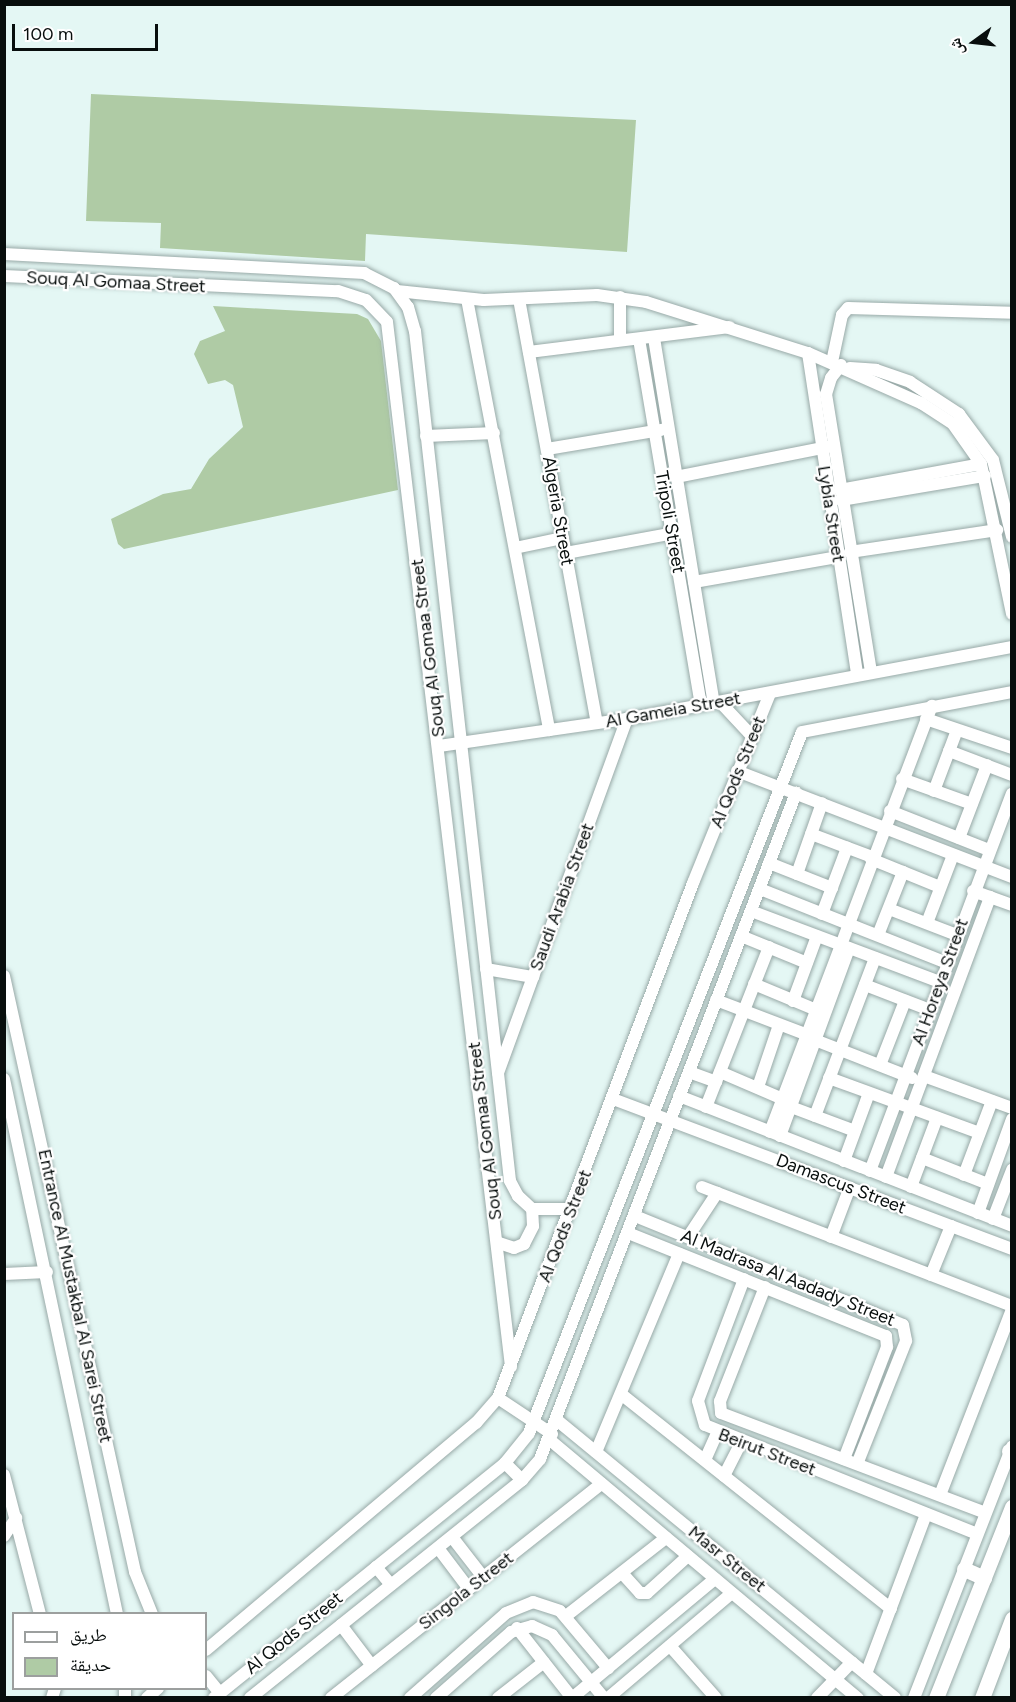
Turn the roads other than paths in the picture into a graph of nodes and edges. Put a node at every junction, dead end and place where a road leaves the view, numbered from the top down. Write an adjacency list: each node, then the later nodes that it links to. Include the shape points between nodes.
1 (4, 254): 3 (street, Souq Al Gomaa Street, via 364,273)
2 (4, 276): 28 (street, Souq Al Gomaa Street, via 338,291 366,300 383,316 391,337)
3 (397, 291): 5 (street); 20 (street, Souq Al Gomaa Street, via 413,319)
4 (620, 297): 6 (street); 8 (street); 10 (street)
5 (467, 299): 6 (street); 19 (street)
6 (519, 299): 12 (street, Algeria Street)
7 (1011, 313): 14 (street, Lybia Street, via 848,308 842,315)
8 (729, 327): 9 (street); 13 (street)
9 (654, 338): 11 (street); 17 (street, Tripoli Street)
10 (620, 339): 11 (street); 12 (street)
11 (639, 339): 18 (street, Tripoli Street)
12 (529, 352): 22 (street, Algeria Street)
13 (808, 353): 14 (street); 21 (street, Lybia Street)
14 (841, 365): 15 (street, via 884,372); 16 (street); 21 (street, Lybia Street, via 826,394)
15 (927, 392): 16 (street); 25 (street, via 973,429)
16 (921, 403): 23 (street, via 953,424)
17 (668, 429): 18 (street); 24 (street, Tripoli Street)
18 (655, 431): 22 (street); 33 (street, Tripoli Street)
19 (494, 433): 20 (street); 36 (street)
20 (426, 436): 27 (street, Souq Al Gomaa Street)
21 (826, 447): 24 (street); 26 (street, Lybia Street); 39 (street, Lybia Street)
22 (547, 449): 35 (street, Algeria Street)
23 (983, 470): 26 (street); 30 (street)
24 (676, 477): 31 (street, Tripoli Street)
25 (1006, 479): 29 (street)
26 (841, 495): 37 (street, Lybia Street)
27 (432, 496): 28 (street); 60 (street, Souq Al Gomaa Street)
28 (411, 497): 61 (street, Souq Al Gomaa Street)
29 (1008, 504): 30 (street); 34 (street)
30 (993, 513): 32 (street)
31 (686, 530): 33 (street); 42 (street, Tripoli Street)
32 (997, 530): 37 (street); 43 (street)
33 (672, 533): 38 (street); 45 (street, Tripoli Street)
34 (1011, 537)
35 (563, 538): 36 (street); 38 (street, Algeria Street)
36 (514, 548): 57 (street)
37 (850, 552): 40 (street, Lybia Street)
38 (566, 553): 56 (street, Algeria Street)
39 (837, 557): 41 (street, Lybia Street); 42 (street)
40 (854, 576): 41 (street); 47 (street, Lybia Street)
41 (841, 578): 48 (street, Lybia Street)
42 (694, 582): 44 (street, Tripoli Street)
43 (1011, 614)
44 (705, 643): 45 (street); 51 (street, Tripoli Street)
45 (691, 646): 52 (street, Tripoli Street)
46 (1011, 647): 47 (street, Al Gameia Street)
47 (871, 672): 48 (street, Al Gameia Street)
48 (857, 674): 50 (street, Al Gameia Street)
49 (1011, 692): 53 (street)
50 (771, 693): 51 (street, Al Gameia Street); 59 (street, Al Qods Street)
51 (717, 702): 52 (street, Al Gameia Street); 59 (street)
52 (701, 705): 54 (street, Al Gameia Street)
53 (932, 706): 55 (street); 68 (street, via 805,730)
54 (627, 718): 56 (street, Al Gameia Street); 110 (street, Saudi Arabia Street)
55 (926, 719): 58 (street); 67 (street)
56 (597, 723): 57 (street, Al Gameia Street)
57 (549, 730): 60 (street, Al Gameia Street)
58 (957, 730): 62 (street); 63 (street)
59 (751, 735): 65 (street, Al Qods Street)
60 (460, 743): 61 (street, Al Gameia Street); 108 (street, Souq Al Gomaa Street)
61 (440, 746): 173 (street, Souq Al Gomaa Street)
62 (1011, 748)
63 (949, 751): 64 (street); 69 (street)
64 (987, 765): 66 (street); 73 (street)
65 (737, 771): 68 (street); 135 (street, Al Qods Street)
66 (1011, 775)
67 (902, 779): 69 (street); 74 (street)
68 (780, 787): 70 (street); 91 (street, Al Qods Street)
69 (934, 790): 73 (street)
70 (796, 793): 72 (street); 82 (street)
71 (1011, 797): 79 (street, Al Horeya Street)
72 (822, 803): 75 (street); 76 (street)
73 (972, 804): 77 (street)
74 (890, 811): 75 (street); 77 (street)
75 (883, 827): 80 (street); 81 (street)
76 (811, 834): 78 (street); 85 (street)
77 (959, 838): 79 (street)
78 (847, 848): 81 (street); 88 (street)
79 (989, 850): 83 (street, Al Horeya Street)
80 (953, 855): 83 (street); 87 (street)
81 (872, 858): 84 (street); 97 (street)
82 (769, 863): 85 (street); 89 (street)
83 (983, 866): 86 (street); 90 (street, Al Horeya Street)
84 (903, 872): 87 (street); 95 (street)
85 (797, 874): 88 (street)
86 (1011, 878)
87 (940, 887): 98 (street)
88 (832, 888): 96 (street)
89 (760, 889): 94 (street); 96 (street)
90 (973, 891): 92 (street); 100 (street, Al Horeya Street)
91 (738, 896): 94 (street); 142 (street, Al Qods Street)
92 (990, 897): 93 (street); 121 (street, Al Horeya Street)
93 (1011, 905)
94 (752, 907): 101 (street); 102 (street)
95 (889, 909): 98 (street); 99 (street)
96 (822, 914): 97 (street)
97 (846, 923): 99 (street); 103 (street)
98 (927, 923): 100 (street)
99 (878, 935): 107 (street)
100 (957, 935): 107 (street, Al Horeya Street)
101 (741, 936): 104 (street); 114 (street)
102 (817, 936): 103 (street); 106 (street)
103 (844, 946): 105 (street); 117 (street); 122 (street)
104 (769, 947): 106 (street); 112 (street)
105 (875, 958): 111 (street); 113 (street)
106 (807, 963): 115 (street)
107 (947, 963): 111 (street, Al Horeya Street)
108 (486, 969): 110 (street); 126 (street, Souq Al Gomaa Street)
109 (4, 976): 229 (street, Entrance Al Mustakbal Al Sarei Street, via 135,1572)
110 (533, 977): 126 (street, Saudi Arabia Street)
111 (940, 982): 119 (street, Al Horeya Street)
112 (754, 984): 115 (street); 118 (street)
113 (865, 985): 116 (street); 123 (street)
114 (716, 1000): 118 (street); 125 (street)
115 (793, 1000): 117 (street)
116 (905, 1001): 119 (street); 124 (street)
117 (814, 1009): 122 (street)
118 (744, 1011): 120 (street); 128 (street)
119 (928, 1015): 121 (street); 127 (street, Al Horeya Street)
120 (780, 1025): 122 (street); 132 (street)
121 (942, 1027): 131 (street, Al Horeya Street)
122 (810, 1037): 123 (street); 138 (street)
123 (840, 1050): 124 (street); 129 (street)
124 (880, 1065): 127 (street)
125 (688, 1072): 128 (street); 134 (street)
126 (498, 1075): 162 (street, Souq Al Gomaa Street, via 510,1181 524,1204)
127 (906, 1075): 131 (street); 137 (street, Al Horeya Street)
128 (718, 1077): 132 (street); 139 (street)
129 (829, 1078): 133 (street); 143 (street)
130 (4, 1079): 176 (street, Entrance Al Mustakbal Al Sarei Street)
131 (923, 1079): 136 (street); 140 (street, Al Horeya Street)
132 (758, 1087): 138 (street)
133 (869, 1093): 137 (street); 147 (street)
134 (679, 1096): 139 (street, Damascus Street); 145 (street)
135 (613, 1099): 142 (street, Damascus Street); 163 (street, Al Qods Street)
136 (992, 1101): 141 (street); 148 (street)
137 (895, 1102): 140 (street); 153 (street, Al Horeya Street)
138 (787, 1103): 143 (street); 149 (street)
139 (706, 1107): 149 (street, Damascus Street)
140 (912, 1108): 144 (street); 155 (street, Al Horeya Street)
141 (1011, 1108)
142 (652, 1113): 145 (street, Damascus Street); 186 (street, Al Qods Street)
143 (815, 1116): 147 (street)
144 (937, 1118): 148 (street); 150 (street)
145 (670, 1119): 158 (street, Damascus Street); 165 (street)
146 (1011, 1119): 156 (street)
147 (855, 1131): 151 (street)
148 (980, 1133): 154 (street)
149 (775, 1134): 151 (street, Damascus Street)
150 (922, 1158): 154 (street); 159 (street)
151 (844, 1161): 153 (street, Damascus Street)
152 (1011, 1170): 166 (street)
153 (870, 1171): 155 (street, Damascus Street)
154 (964, 1175): 156 (street)
155 (886, 1177): 159 (street, Damascus Street)
156 (988, 1184): 164 (street)
157 (702, 1187): 160 (street)
158 (850, 1187): 167 (street, Damascus Street); 172 (street)
159 (911, 1187): 161 (street, Damascus Street)
160 (717, 1193): 171 (street); 172 (street)
161 (944, 1199): 164 (street, Damascus Street); 167 (street)
162 (532, 1209): 163 (street, Souq Al Gomaa Street); 173 (street, via 533,1226 524,1244 514,1248)
163 (571, 1209): 182 (street, Al Qods Street)
164 (978, 1213): 166 (street, Damascus Street)
165 (635, 1216): 170 (street); 171 (street, Al Madrasa Al Aadady Street)
166 (993, 1219): 169 (street, Damascus Street)
167 (936, 1220): 168 (street, Damascus Street)
168 (951, 1226): 174 (street, Damascus Street); 178 (street)
169 (1011, 1226)
170 (628, 1233): 175 (street, Al Madrasa Al Aadady Street); 185 (street)
171 (688, 1237): 198 (street, Al Madrasa Al Aadady Street, via 903,1325 906,1341)
172 (831, 1237): 178 (street)
173 (499, 1243): 182 (street, Souq Al Gomaa Street)
174 (1011, 1249)
175 (680, 1254): 179 (street, Al Madrasa Al Aadady Street); 183 (street)
176 (47, 1272): 177 (street); 228 (street, Entrance Al Mustakbal Al Sarei Street)
177 (4, 1274)
178 (931, 1275): 181 (street)
179 (744, 1279): 180 (street, Al Madrasa Al Aadady Street); 188 (street, Beirut Street, via 699,1401 700,1418)
180 (765, 1287): 187 (street, Beirut Street, via 719,1405 725,1415); 195 (street, Al Madrasa Al Aadady Street, via 883,1333 888,1339)
181 (1011, 1308): 205 (street)
182 (511, 1367): 184 (street, Al Qods Street)
183 (621, 1394): 193 (street); 196 (street)
184 (498, 1398): 186 (street, Masr Street); 235 (street, Al Qods Street, via 476,1423)
185 (558, 1421): 189 (street); 193 (street, Masr Street)
186 (536, 1422): 189 (street, Masr Street); 197 (street, Al Qods Street)
187 (766, 1431): 191 (street); 194 (street, Beirut Street)
188 (717, 1433): 190 (street, Beirut Street); 196 (street)
189 (551, 1437): 202 (street); 203 (street, Masr Street)
190 (741, 1442): 191 (street, Beirut Street); 200 (street)
191 (759, 1449): 199 (street, Beirut Street)
192 (1011, 1450): 208 (street)
193 (596, 1452): 237 (street, Masr Street)
194 (825, 1452): 195 (street, Beirut Street); 199 (street)
195 (844, 1459): 198 (street, Beirut Street)
196 (705, 1460): 200 (street)
197 (505, 1463): 202 (street); 217 (street, Al Qods Street)
198 (857, 1464): 204 (street, Beirut Street)
199 (817, 1472): 207 (street, Beirut Street)
200 (724, 1476): 226 (street)
201 (5, 1477): 209 (street)
202 (522, 1480): 213 (street)
203 (601, 1484): 214 (street, Masr Street); 220 (street, Singola Street)
204 (927, 1490): 205 (street, Beirut Street); 207 (street)
205 (940, 1495): 208 (street, Beirut Street)
206 (1011, 1507): 211 (main road)
207 (923, 1513): 210 (street, Beirut Street); 226 (street)
208 (985, 1513): 210 (street)
209 (16, 1518): 212 (street); 227 (street)
210 (977, 1534): 218 (street)
211 (1006, 1535): 221 (main road)
212 (4, 1536)
213 (452, 1537): 215 (street); 220 (street)
214 (666, 1538): 216 (street, Masr Street); 219 (street)
215 (438, 1548): 223 (street); 224 (street)
216 (688, 1556): 219 (street, via 647,1593 640,1593); 222 (street, Masr Street)
217 (376, 1567): 223 (street); 244 (street, Al Qods Street)
218 (964, 1569): 221 (main road); 256 (street)
219 (622, 1573): 230 (street)
220 (483, 1577): 224 (street, Singola Street)
221 (984, 1578): 257 (main road)
222 (715, 1579): 225 (street, Masr Street); 239 (street)
223 (391, 1585): 232 (street)
224 (469, 1589): 238 (street, Singola Street)
225 (732, 1593): 234 (street); 242 (street, Masr Street)
226 (891, 1609): 240 (street)
227 (40, 1612)
228 (117, 1612)
229 (151, 1612)
230 (566, 1616): 239 (street); 247 (street, via 542,1602 514,1607)
231 (1011, 1619): 258 (main road)
232 (341, 1625): 238 (street); 245 (street)
233 (517, 1628): 236 (street); 243 (street, via 532,1626 552,1635); 248 (street)
234 (670, 1646): 251 (street); 252 (street)
235 (207, 1649)
236 (544, 1662): 249 (street); 250 (street)
237 (852, 1662): 240 (street, Masr Street); 242 (street)
238 (372, 1666): 246 (street, Singola Street)
239 (608, 1668): 243 (street)
240 (866, 1674): 255 (street, Masr Street)
241 (207, 1678): 244 (street)
242 (836, 1678): 253 (street); 254 (street, Masr Street)
243 (592, 1681): 250 (street); 251 (street)
244 (217, 1695)
245 (250, 1698)
246 (332, 1698)
247 (410, 1698)
248 (436, 1698)
249 (498, 1698)
250 (572, 1698)
251 (606, 1698)
252 (716, 1698)
253 (818, 1698)
254 (858, 1698)
255 (895, 1698)
256 (914, 1698)
257 (936, 1698)
258 (982, 1698)

